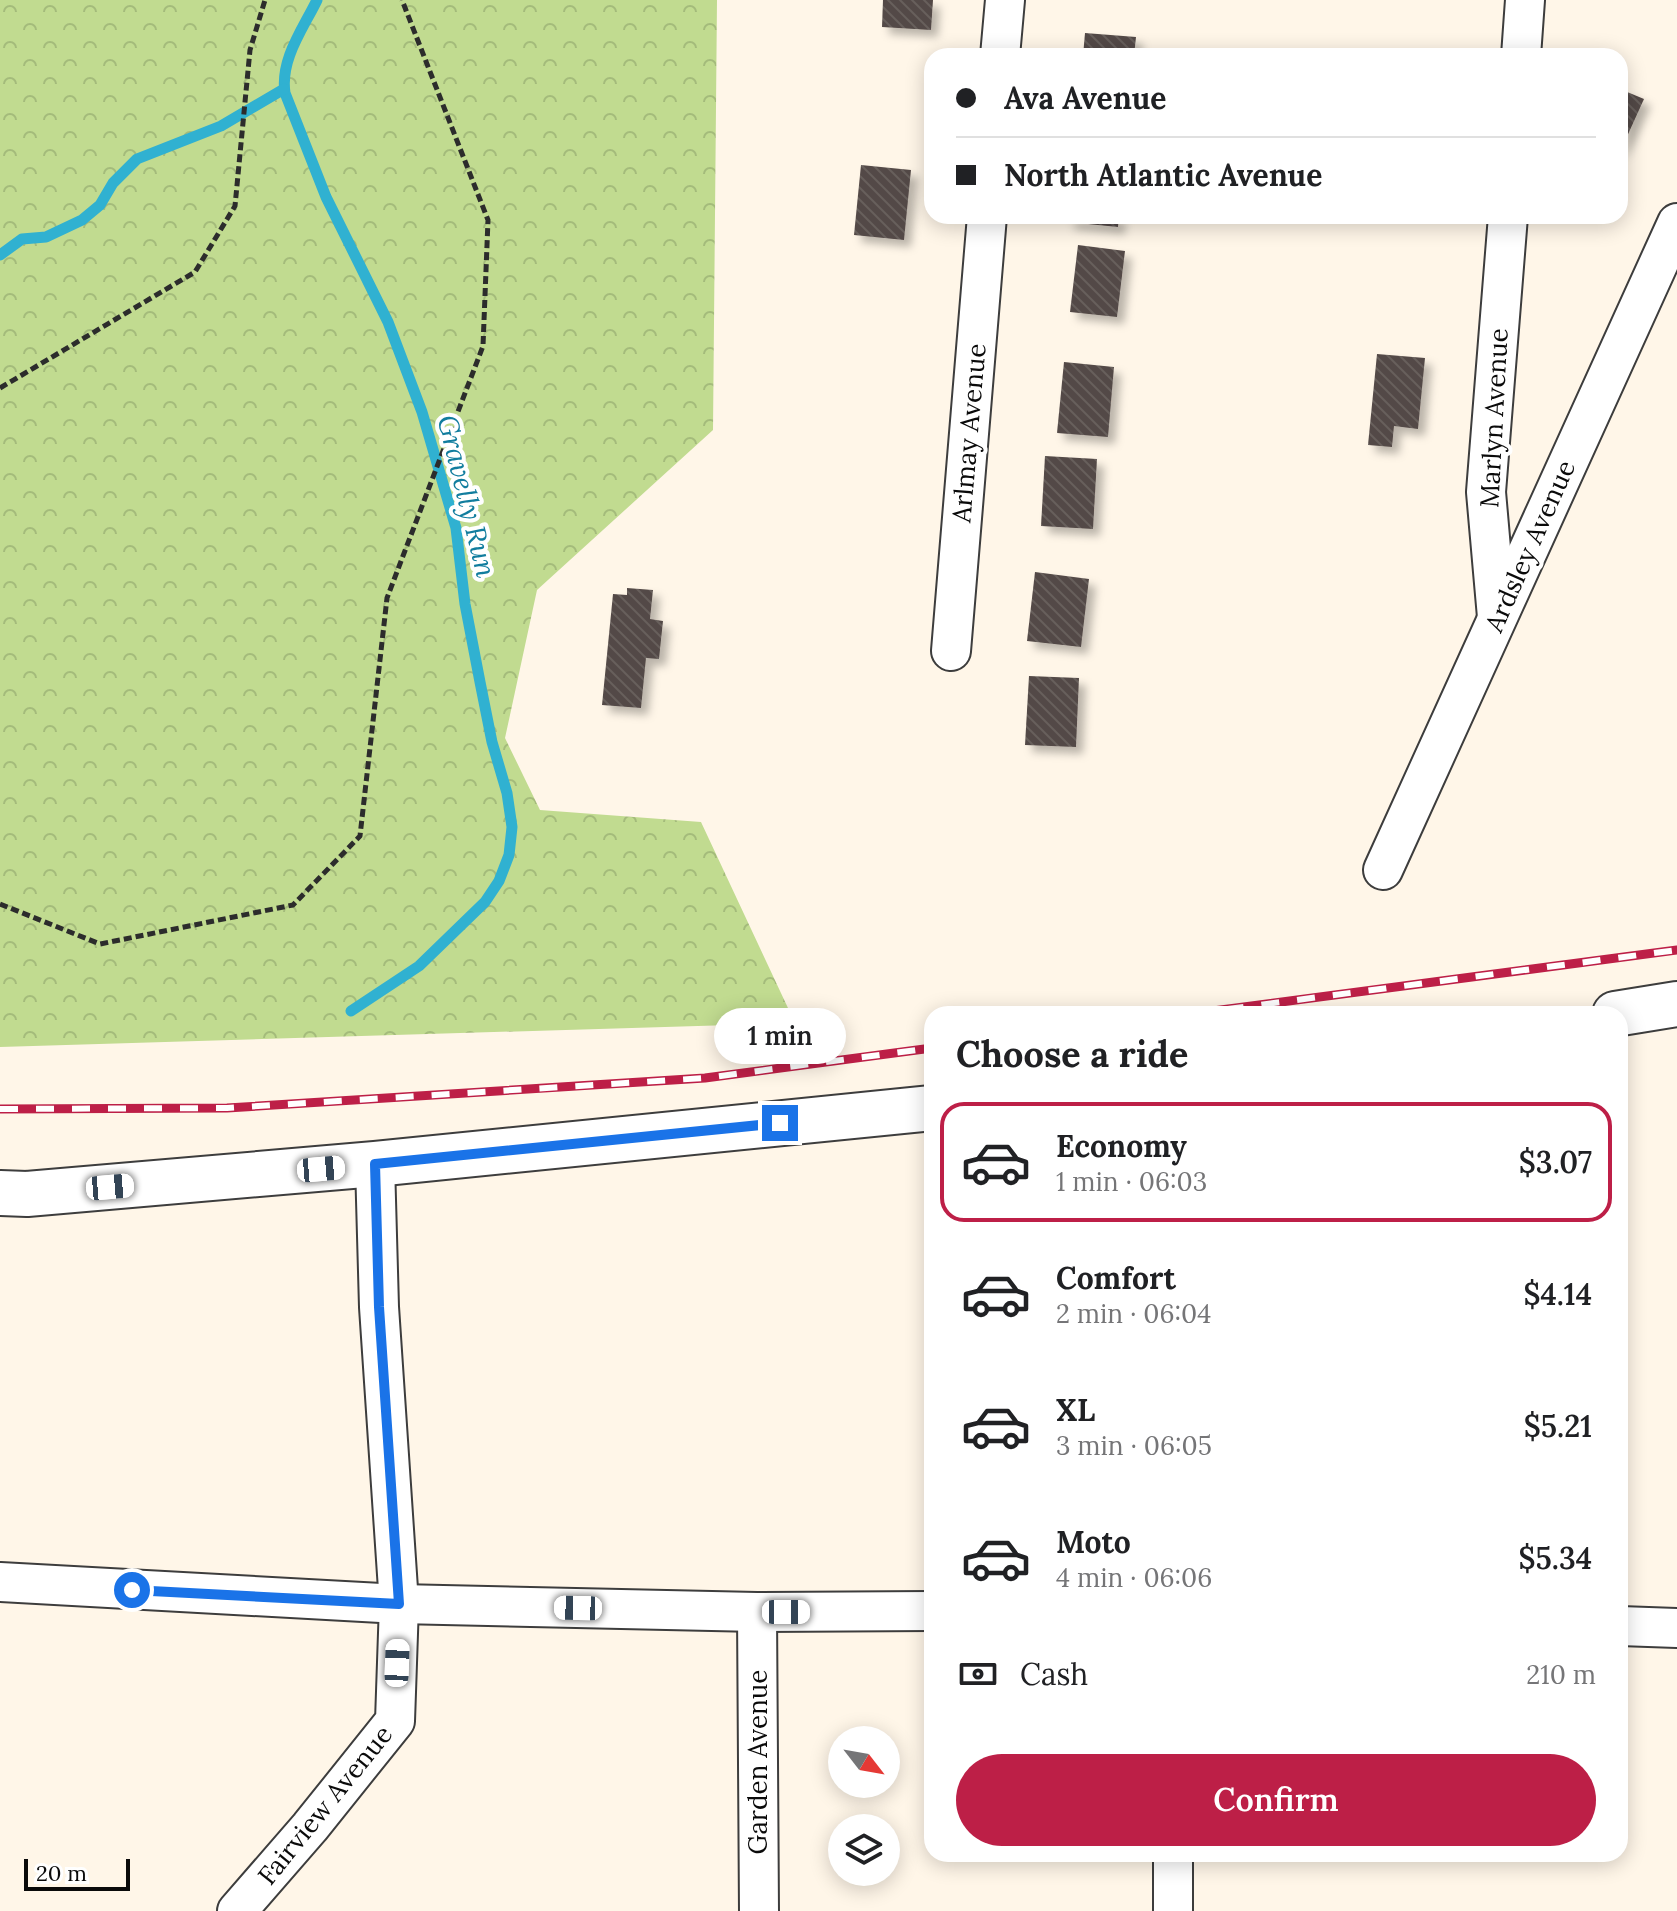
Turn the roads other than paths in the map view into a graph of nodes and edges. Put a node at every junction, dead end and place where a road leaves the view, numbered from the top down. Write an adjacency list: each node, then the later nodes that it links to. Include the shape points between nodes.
1 (1005, 0): 3 (street)
2 (1525, 0): 4 (street)
3 (1001, 48)
4 (1522, 48)
5 (1677, 223): 8 (street, Ardsley Avenue)
6 (986, 224): 9 (street, Arlmay Avenue)
7 (1507, 224): 8 (street, Marlyn Avenue, via 1486,492)
8 (1497, 620): 10 (street, Ardsley Avenue)
9 (951, 651)
10 (1383, 870)
11 (1677, 1004): 12 (street)
12 (1628, 1012)
13 (924, 1109): 14 (street)
14 (375, 1164): 15 (street); 17 (street, Fairview Avenue)
15 (0, 1193)
16 (0, 1582): 17 (street)
17 (399, 1604): 19 (street); 23 (street, Fairview Avenue, via 395,1721)
18 (924, 1611): 19 (street)
19 (757, 1612): 24 (street, Garden Avenue)
20 (1628, 1626): 21 (street)
21 (1677, 1628)
22 (1173, 1862): 25 (street)
23 (237, 1911)
24 (759, 1911)
25 (1173, 1911)

